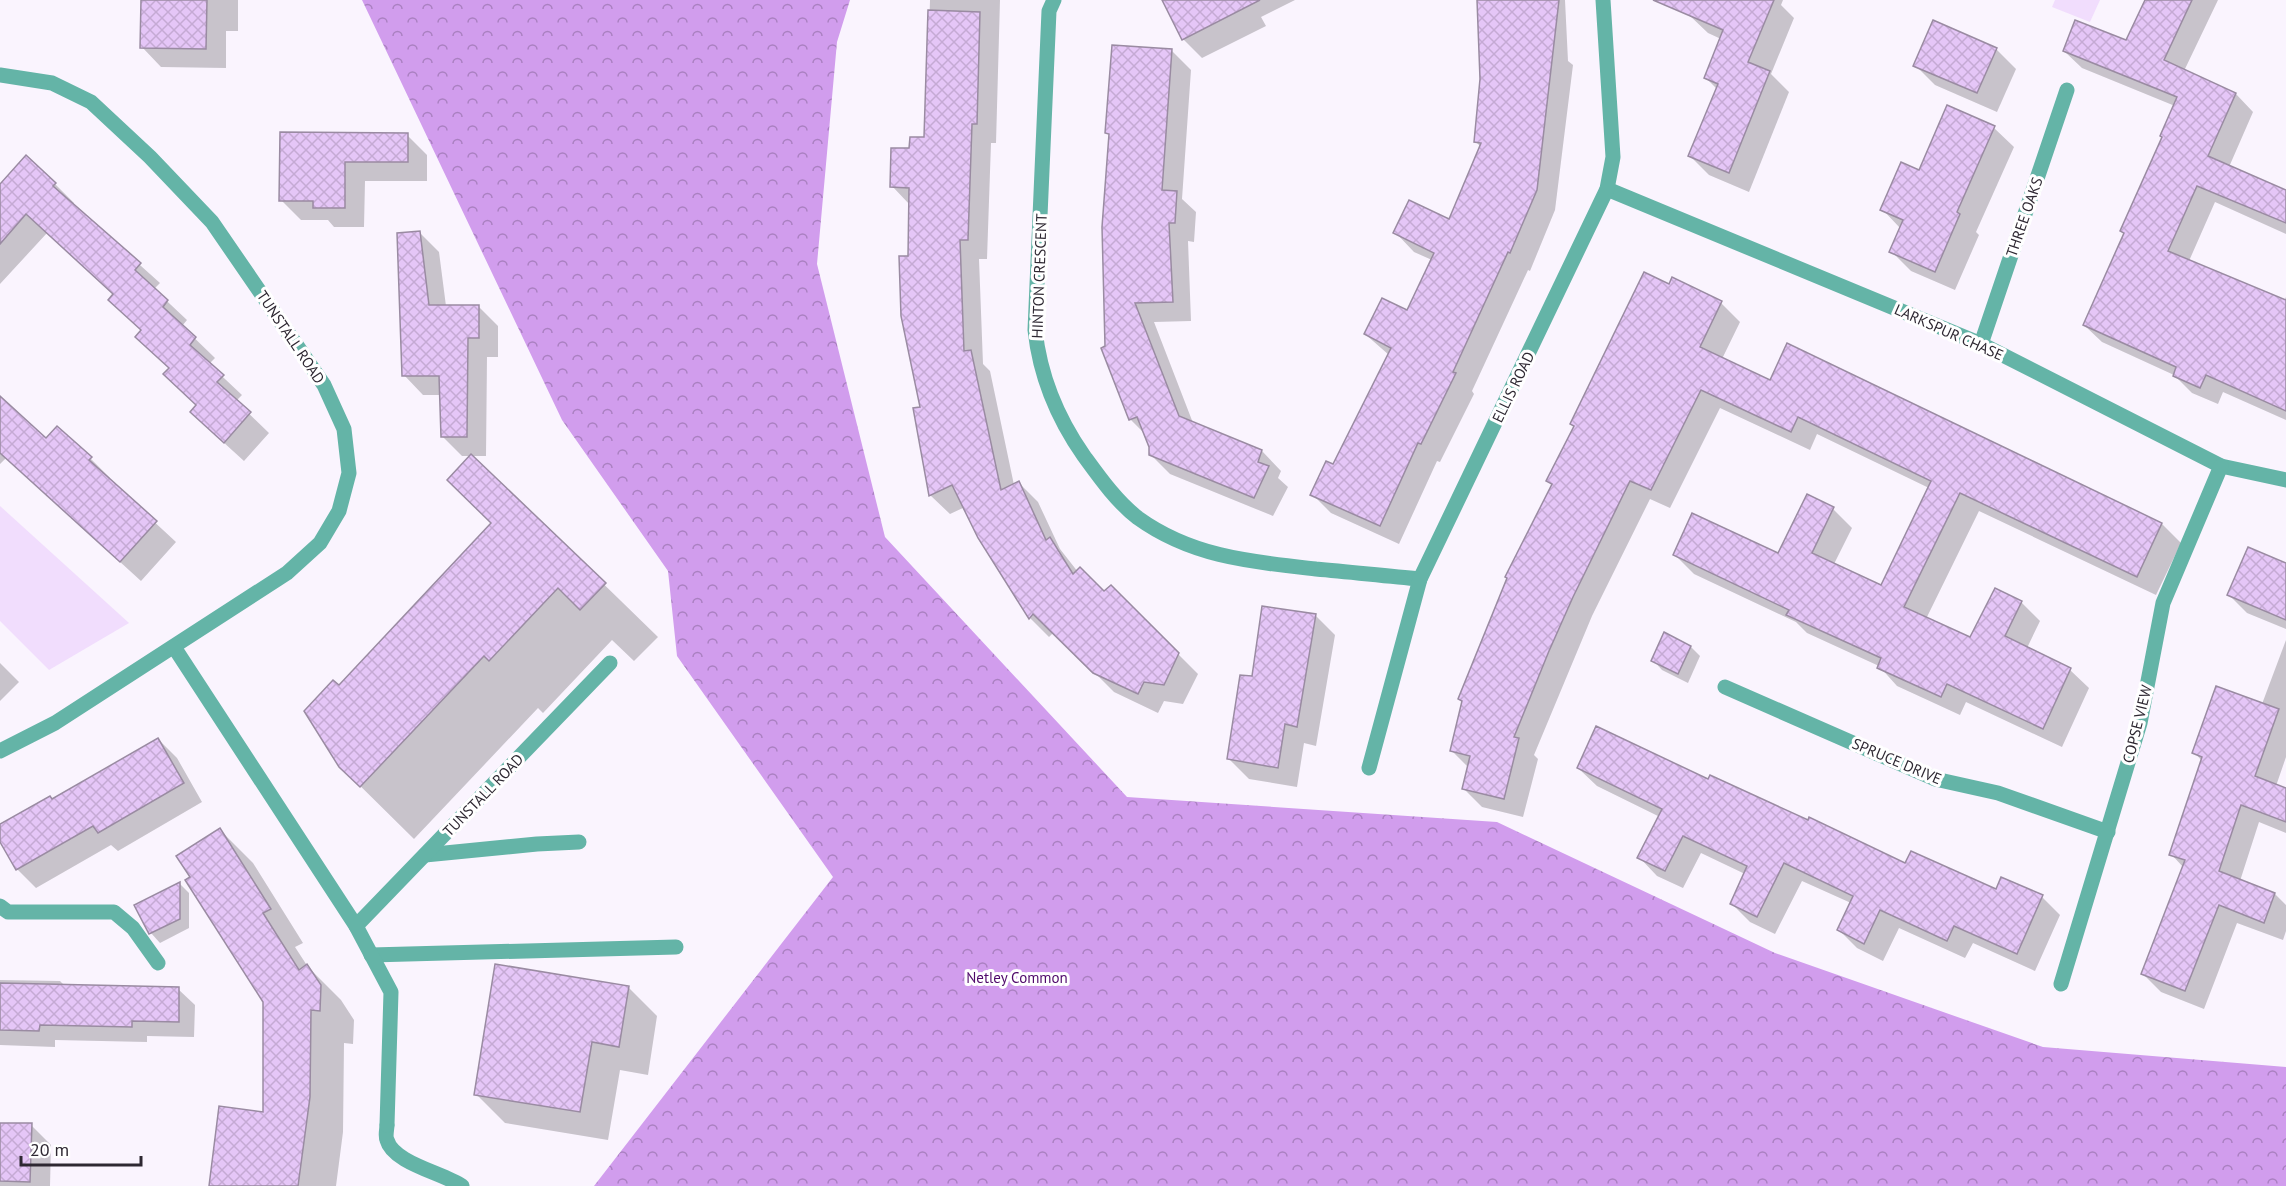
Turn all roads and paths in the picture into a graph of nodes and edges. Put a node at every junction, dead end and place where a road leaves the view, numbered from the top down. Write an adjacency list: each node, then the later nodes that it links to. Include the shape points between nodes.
1 (1054, 0): 9 (street, HINTON CRESCENT, via 1049,21 1035,330 1051,396 1075,443 1105,485 1137,517 1184,544 1247,562)
2 (1603, 0): 5 (street, ELLIS ROAD, via 1613,157)
3 (0, 75): 10 (street, TUNSTALL ROAD, via 52,83 91,102 150,157 212,222 324,385 345,429 349,472 339,511 320,543 287,573)
4 (2067, 90): 6 (street, THREE OAKS)
5 (1608, 189): 6 (street, LARKSPUR CHASE); 9 (street, ELLIS ROAD)
6 (1981, 344): 7 (street, LARKSPUR CHASE)
7 (2221, 466): 8 (street, LARKSPUR CHASE); 15 (street, COPSE VIEW, via 2163,603 2140,723)
8 (2286, 480)
9 (1420, 579): 14 (street, ELLIS ROAD)
10 (174, 647): 13 (street, TUNSTALL ROAD, via 55,723); 19 (street)
11 (610, 663): 17 (street, TUNSTALL ROAD)
12 (1725, 687): 15 (street, SPRUCE DRIVE, via 1935,779 1998,793)
13 (0, 751)
14 (1369, 768)
15 (2108, 832): 23 (street, COPSE VIEW)
16 (579, 842): 17 (street)
17 (425, 855): 19 (street, TUNSTALL ROAD)
18 (0, 906): 22 (street, via 8,912 114,912 133,928)
19 (356, 926): 21 (street)
20 (676, 947): 21 (street)
21 (371, 955): 24 (street, via 391,992 387,1140 408,1161)
22 (158, 963)
23 (2061, 984)
24 (462, 1186)

